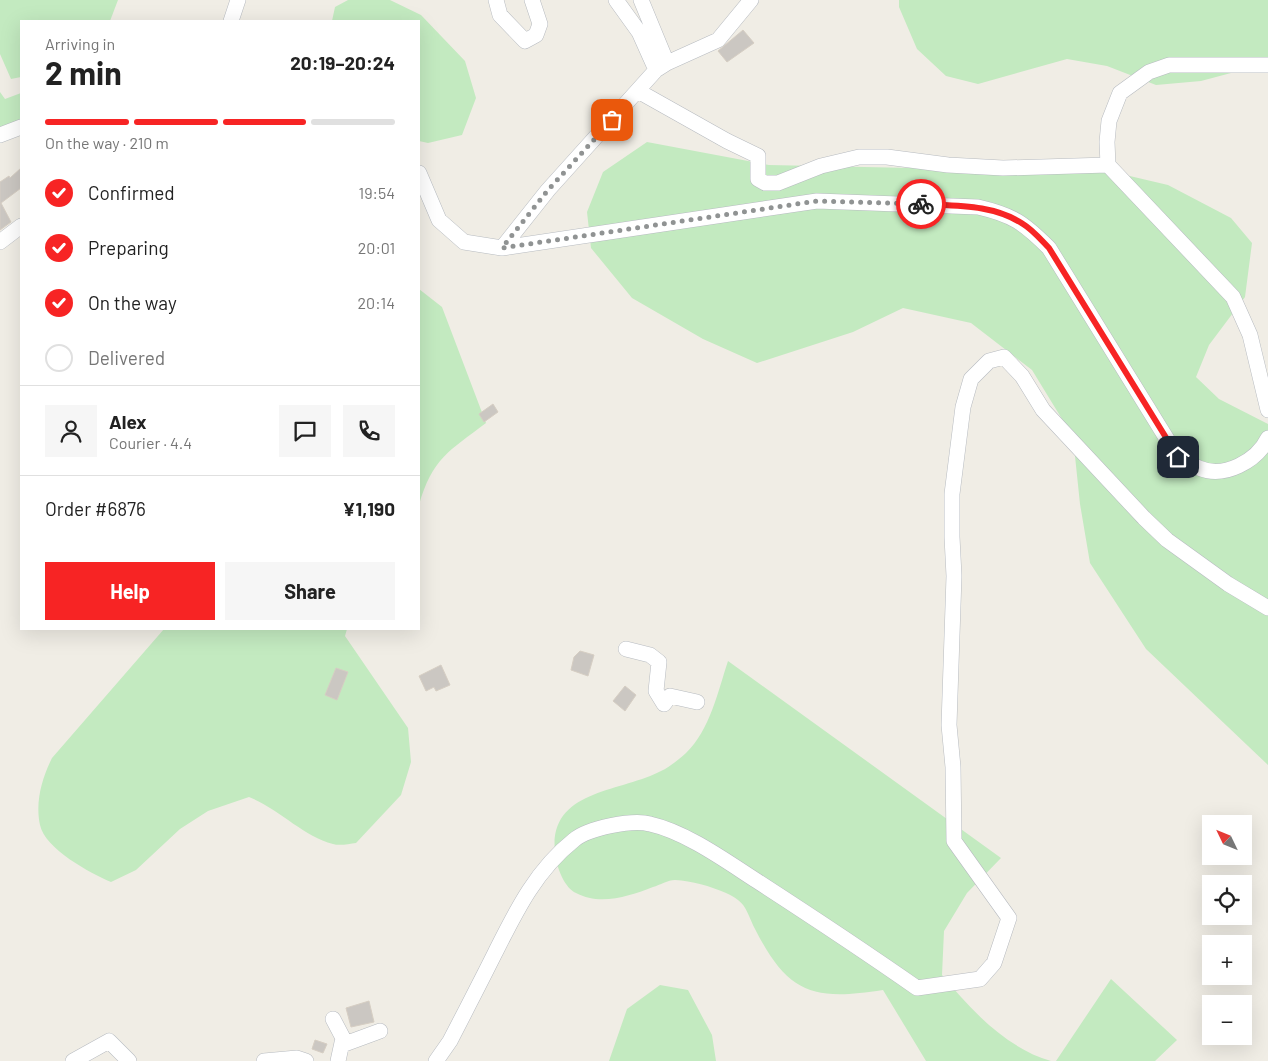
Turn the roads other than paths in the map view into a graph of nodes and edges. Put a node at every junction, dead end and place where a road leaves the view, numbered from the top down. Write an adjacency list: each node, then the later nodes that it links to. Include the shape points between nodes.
1 (238, 0): 7 (street)
2 (496, 0): 3 (street, via 500,15 525,41 536,35 540,24)
3 (532, 0)
4 (616, 0): 9 (street)
5 (641, 0): 9 (street)
6 (751, 0): 9 (street, via 718,40)
7 (231, 20)
8 (1268, 65): 13 (street, via 1169,65 1149,72 1120,93 1109,121 1106,142)
9 (662, 66): 10 (street)
10 (638, 91): 13 (street, via 758,156 758,179 765,183 778,183 821,166 859,157 1003,168); 17 (street, via 548,190)
11 (20, 127): 12 (street)
12 (0, 135)
13 (1108, 165): 18 (street, via 1233,297 1250,335)
14 (420, 175): 17 (street, via 439,220 464,242)
15 (20, 227): 16 (street)
16 (0, 242)
17 (502, 248): 19 (street, via 817,201 978,207 1002,213 1024,224 1049,248 1178,457 1200,469 1230,469 1248,461)
18 (1268, 410)
19 (1268, 438)
20 (1268, 608): 31 (street, via 1167,540 1043,410 1022,376 1004,356 989,361 971,379 963,407 952,494 954,576 949,725 954,841 1009,918 994,963 980,979 917,988 724,860 672,831 649,823 588,830 541,872 522,901 450,1041)
21 (626, 649): 22 (street, via 659,662 656,691 664,704 670,696)
22 (696, 702)
23 (333, 1019): 25 (street, via 343,1038)
24 (380, 1031): 25 (street)
25 (342, 1045): 30 (street)
26 (73, 1061): 27 (street, via 109,1041)
27 (130, 1061)
28 (264, 1061): 29 (street, via 278,1058)
29 (306, 1061)
30 (338, 1061)
31 (436, 1061)

